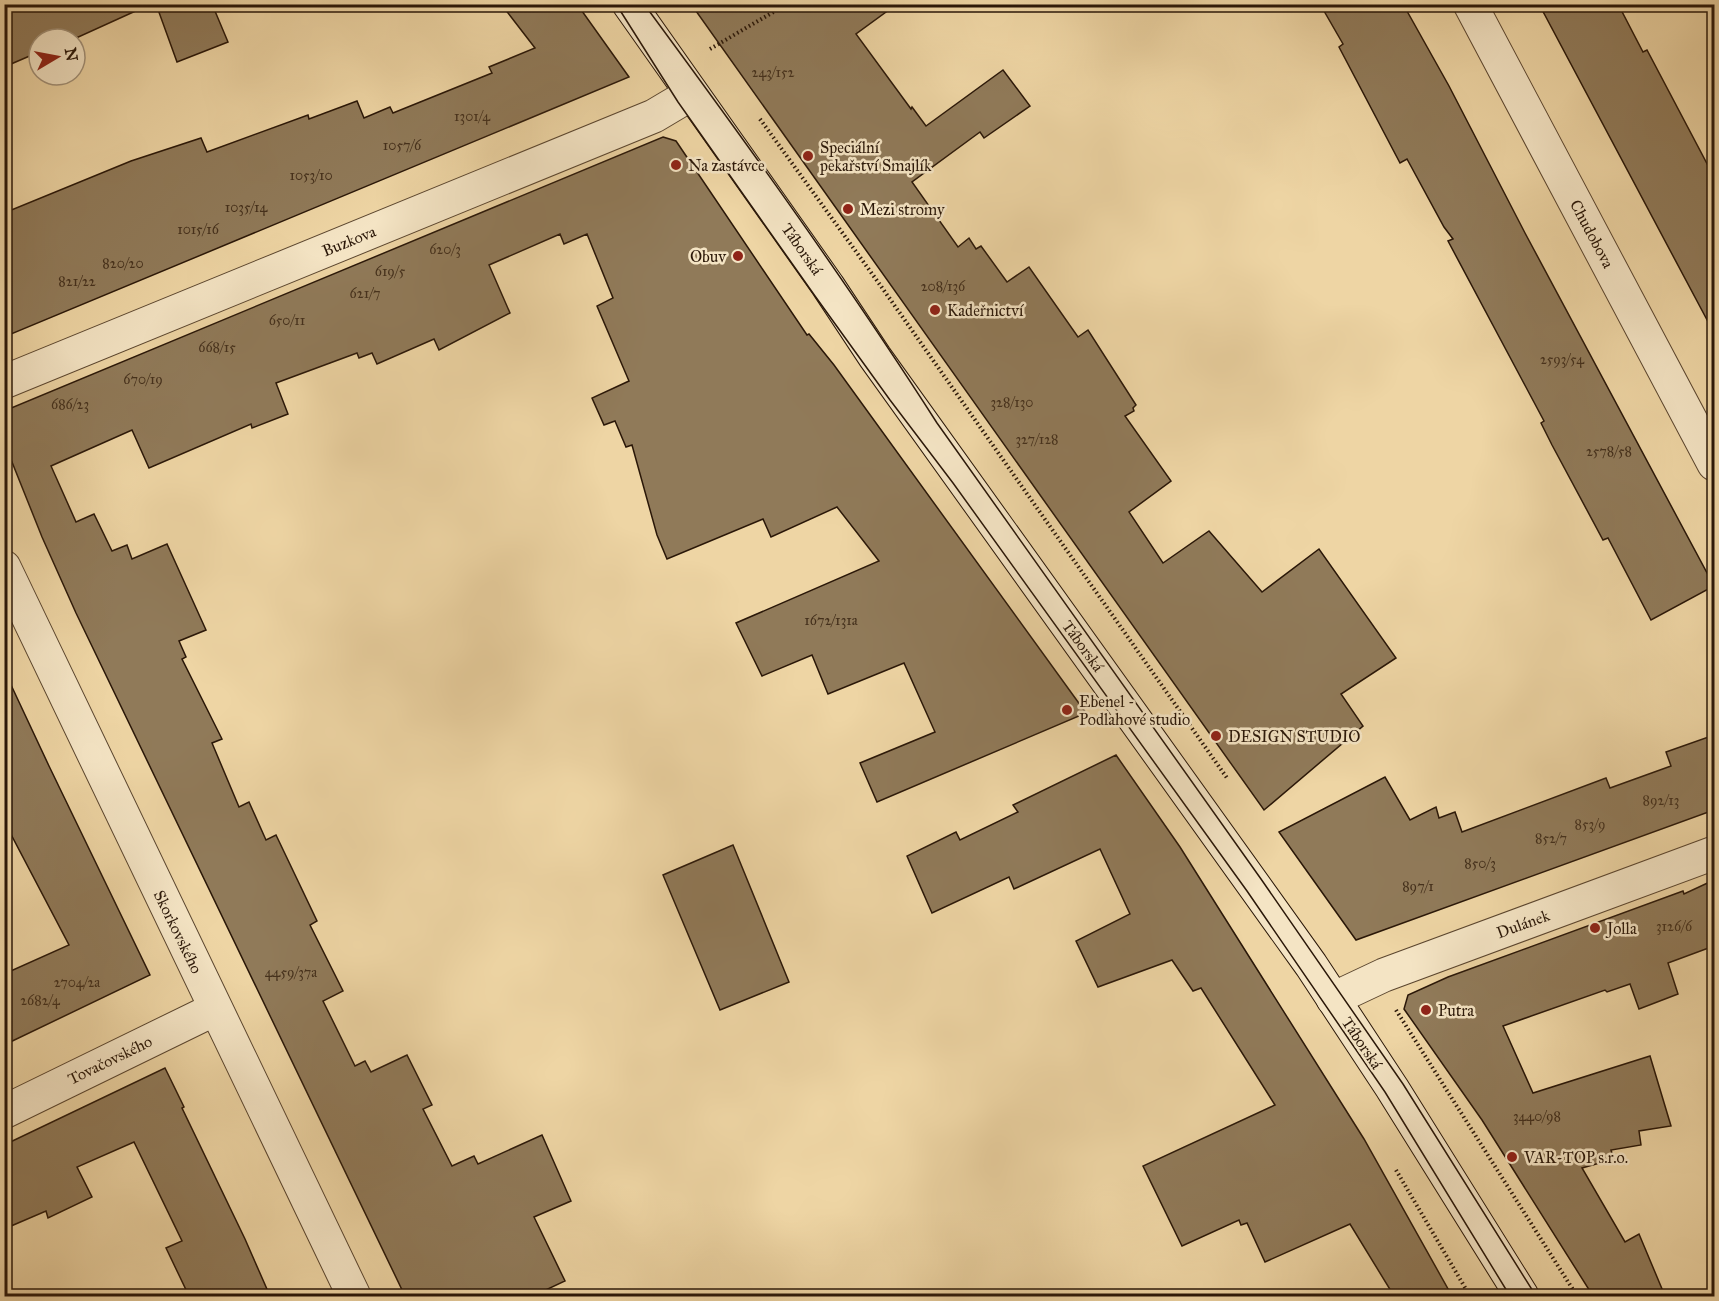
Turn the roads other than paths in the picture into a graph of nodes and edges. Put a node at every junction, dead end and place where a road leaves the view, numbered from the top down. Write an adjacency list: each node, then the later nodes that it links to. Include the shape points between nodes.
1 (629, 4): 3 (street, Táborská)
2 (1470, 4): 5 (street, Chudobova)
3 (691, 94): 4 (street, Buzkova, via 654,116); 8 (street, Táborská)
4 (4, 382)
5 (1714, 464)
6 (4, 567): 9 (street, Skorkovského)
7 (1714, 853): 8 (street, Dulánek, via 1384,975)
8 (1333, 999): 12 (street, Táborská)
9 (215, 1009): 10 (street, Tovačovského); 11 (street, Skorkovského)
10 (4, 1112)
11 (354, 1296)
12 (1522, 1296)

